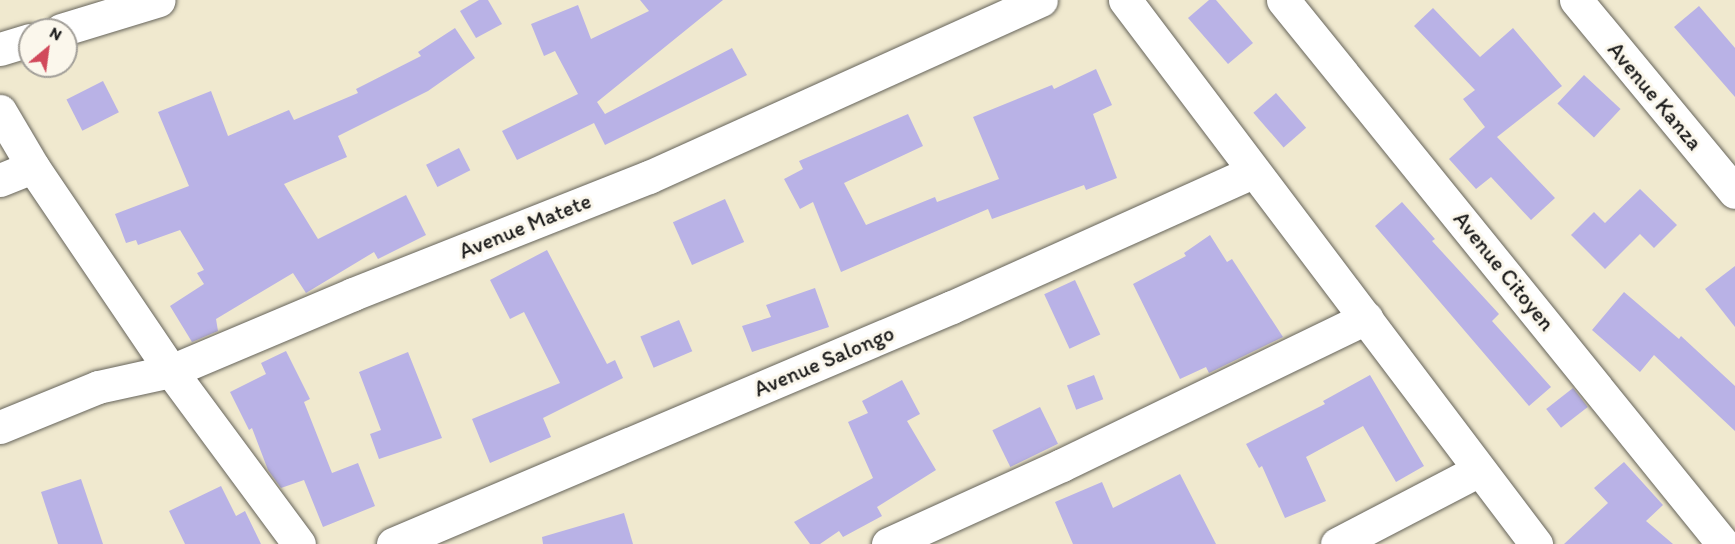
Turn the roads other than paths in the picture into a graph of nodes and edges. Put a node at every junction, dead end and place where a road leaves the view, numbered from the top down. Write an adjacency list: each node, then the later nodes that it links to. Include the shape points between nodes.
1 (159, 0): 6 (street)
2 (1041, 0): 15 (street, Avenue Matete, via 649,177)
3 (1125, 0): 11 (street)
4 (1283, 0): 23 (street, Avenue Citoyen)
5 (1576, 0): 13 (street, Avenue Kanza)
6 (78, 25)
7 (18, 44): 8 (street)
8 (0, 49)
9 (0, 111): 10 (street)
10 (33, 167): 12 (street); 15 (street)
11 (1252, 172): 14 (street); 19 (street, Avenue Salongo, via 952,307)
12 (0, 180)
13 (1735, 192)
14 (1366, 318): 17 (street); 20 (street)
15 (171, 371): 16 (street, Avenue Matete, via 98,387); 18 (street)
16 (0, 427)
17 (1479, 470): 21 (street); 22 (street)
18 (299, 544)
19 (393, 544)
20 (888, 544)
21 (1337, 544)
22 (1536, 544)
23 (1723, 544)

